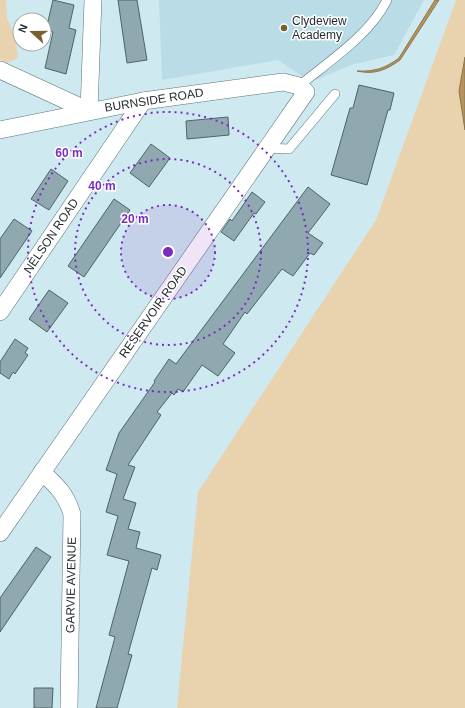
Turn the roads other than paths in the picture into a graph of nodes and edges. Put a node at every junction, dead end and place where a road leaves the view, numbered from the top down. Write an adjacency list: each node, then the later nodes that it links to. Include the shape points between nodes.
1 (93, 0): 7 (street)
2 (387, 0): 4 (lane, via 364,32)
3 (0, 70): 7 (street)
4 (302, 89): 6 (street, BURNSIDE ROAD, via 283,82); 9 (street, RESERVOIR ROAD)
5 (335, 94): 9 (lane, via 289,149)
6 (143, 100): 7 (street, BURNSIDE ROAD); 10 (street, NELSON ROAD)
7 (89, 111): 8 (street, BURNSIDE ROAD)
8 (0, 130)
9 (267, 148): 11 (street, RESERVOIR ROAD)
10 (0, 312)
11 (42, 472): 12 (street, RESERVOIR ROAD); 13 (street, GARVIE AVENUE, via 62,491 72,514)
12 (0, 533)
13 (69, 708)

